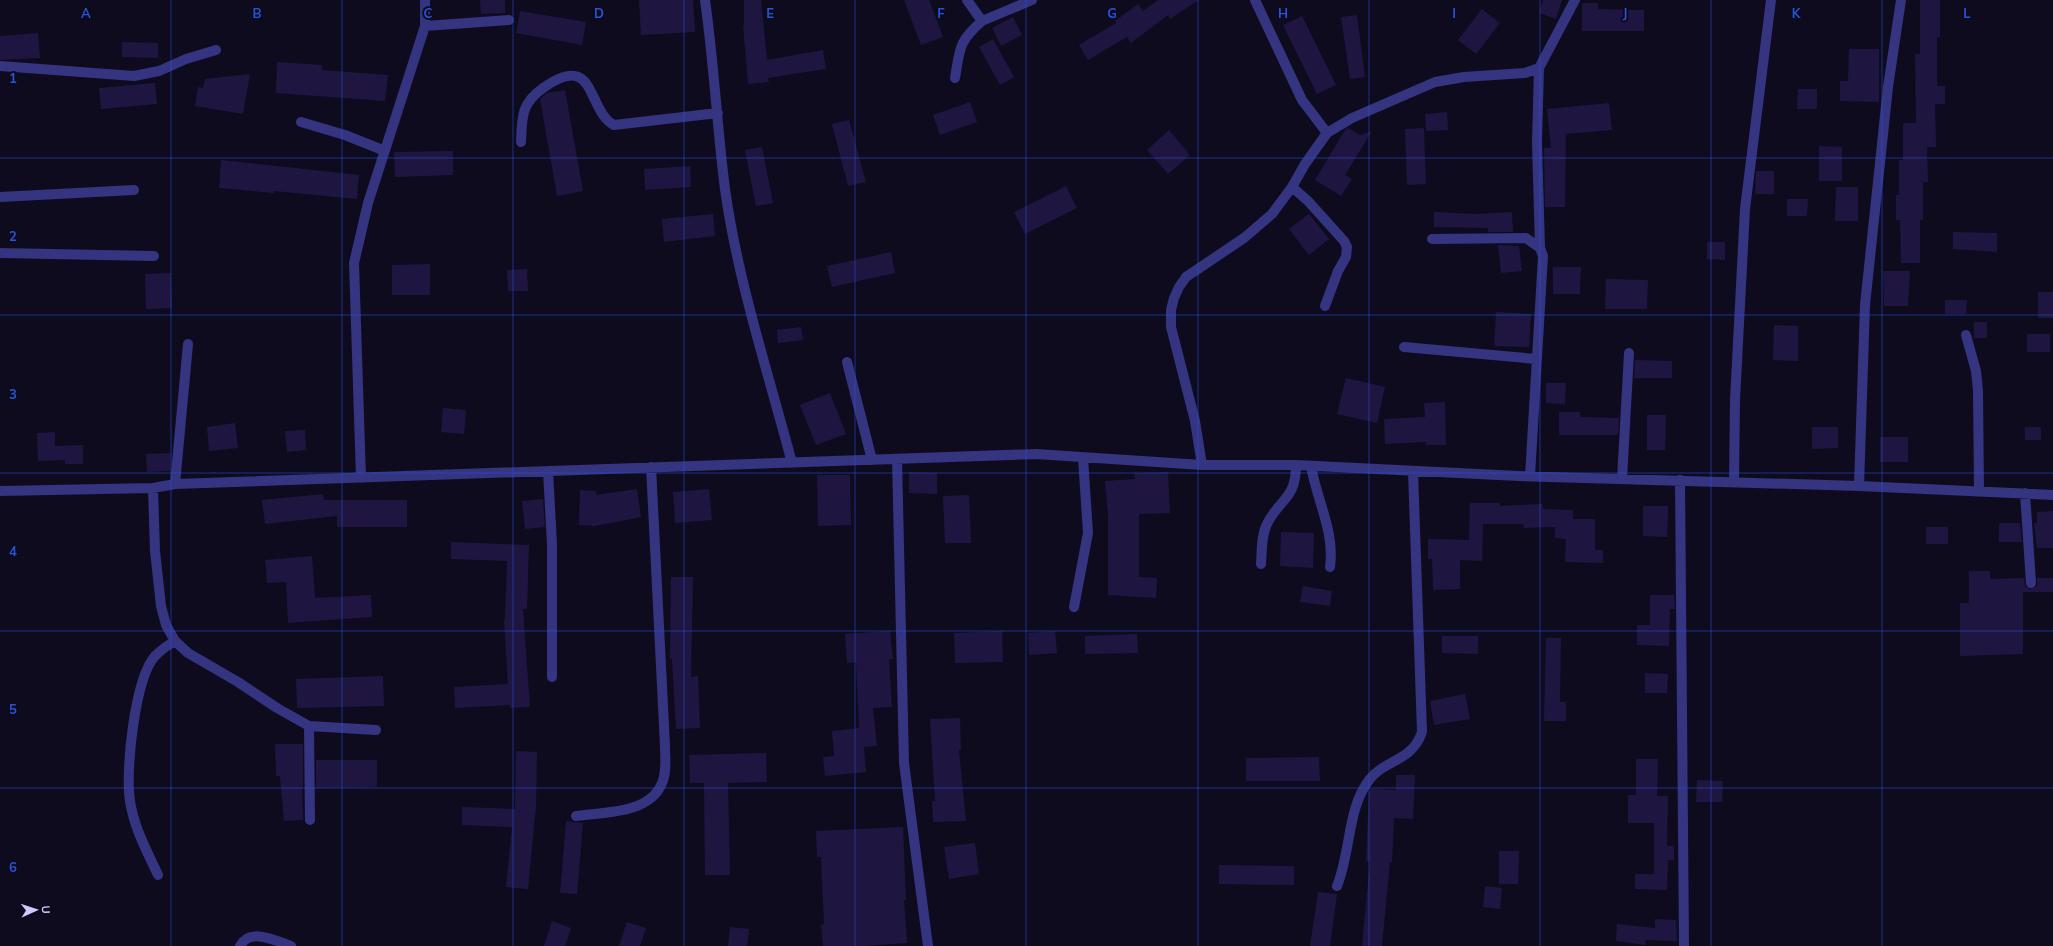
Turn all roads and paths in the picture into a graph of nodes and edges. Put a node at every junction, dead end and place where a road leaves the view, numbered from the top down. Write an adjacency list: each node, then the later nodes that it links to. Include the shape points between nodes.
1 (425, 0): 11 (street)
2 (705, 0): 16 (street)
3 (967, 0): 10 (street)
4 (1032, 0): 10 (street)
5 (1255, 0): 18 (street, via 1302,100)
6 (1575, 0): 14 (street)
7 (1772, 0): 49 (street, via 1745,208)
8 (1901, 0): 51 (street, via 1888,87 1864,305)
9 (509, 20): 11 (street)
10 (982, 21): 15 (street, via 966,35 960,48)
11 (426, 26): 20 (street)
12 (216, 50): 13 (street, via 158,71 134,76)
13 (0, 66)
14 (1539, 68): 18 (street, via 1524,73 1464,77 1435,82 1352,118); 25 (street, via 1537,142)
15 (955, 78)
16 (718, 112): 19 (street, via 614,125 604,116 588,84 583,79 571,76 558,79 533,95 522,114); 38 (street, via 725,189 741,276)
17 (301, 122): 20 (street, via 345,135)
18 (1327, 133): 21 (street)
19 (521, 142)
20 (385, 151): 46 (street, via 368,203 354,263)
21 (1292, 187): 28 (street, via 1308,201 1347,247 1346,257); 39 (street, via 1272,214 1250,233 1186,277 1174,298 1171,326 1195,421)
22 (134, 190): 23 (street)
23 (0, 197)
24 (1432, 238): 25 (street, via 1526,238)
25 (1540, 248): 33 (street, via 1544,265)
26 (0, 253): 27 (street)
27 (154, 256)
28 (1325, 306)
29 (1966, 335): 54 (street, via 1976,371 1978,391)
30 (188, 344): 50 (street)
31 (1404, 347): 33 (street)
32 (1629, 353): 47 (street)
33 (1536, 359): 45 (street)
34 (847, 362): 37 (street)
35 (1083, 458): 36 (street, via 1036,454); 39 (street); 60 (street, via 1088,533)
36 (897, 459): 37 (street); 71 (street, via 904,763)
37 (872, 460): 38 (street)
38 (792, 463): 42 (street)
39 (1202, 465): 40 (street)
40 (1296, 465): 41 (street); 57 (street, via 1296,478 1288,498 1266,525)
41 (1311, 466): 44 (street); 58 (street, via 1317,497 1331,538)
42 (650, 467): 43 (street); 65 (street, via 665,770 662,783 648,801 630,809)
43 (548, 471): 46 (street); 62 (street, via 552,544)
44 (1413, 471): 45 (street); 68 (street, via 1422,732 1414,748 1377,772 1362,790 1356,806 1344,869)
45 (1530, 476): 47 (street)
46 (361, 478): 50 (street)
47 (1622, 479): 48 (street)
48 (1680, 480): 49 (street); 72 (street)
49 (1734, 482): 51 (street)
50 (175, 484): 52 (street)
51 (1859, 486): 54 (street)
52 (152, 488): 53 (street); 61 (street, via 161,606 166,625)
53 (0, 491)
54 (1979, 491): 55 (street)
55 (2025, 494): 56 (street); 59 (street)
56 (2053, 495)
57 (1261, 564)
58 (1330, 567)
59 (2031, 583)
60 (1074, 607)
61 (175, 640): 63 (street, via 188,653); 67 (street, via 155,656 147,672 132,729 128,766 130,801 137,830)
62 (552, 677)
63 (309, 726): 64 (street); 66 (street)
64 (376, 730)
65 (576, 816)
66 (310, 820)
67 (158, 875)
68 (1336, 886)
69 (240, 946): 70 (street, via 248,939 261,936)
70 (291, 946)
71 (928, 946)
72 (1684, 946)

